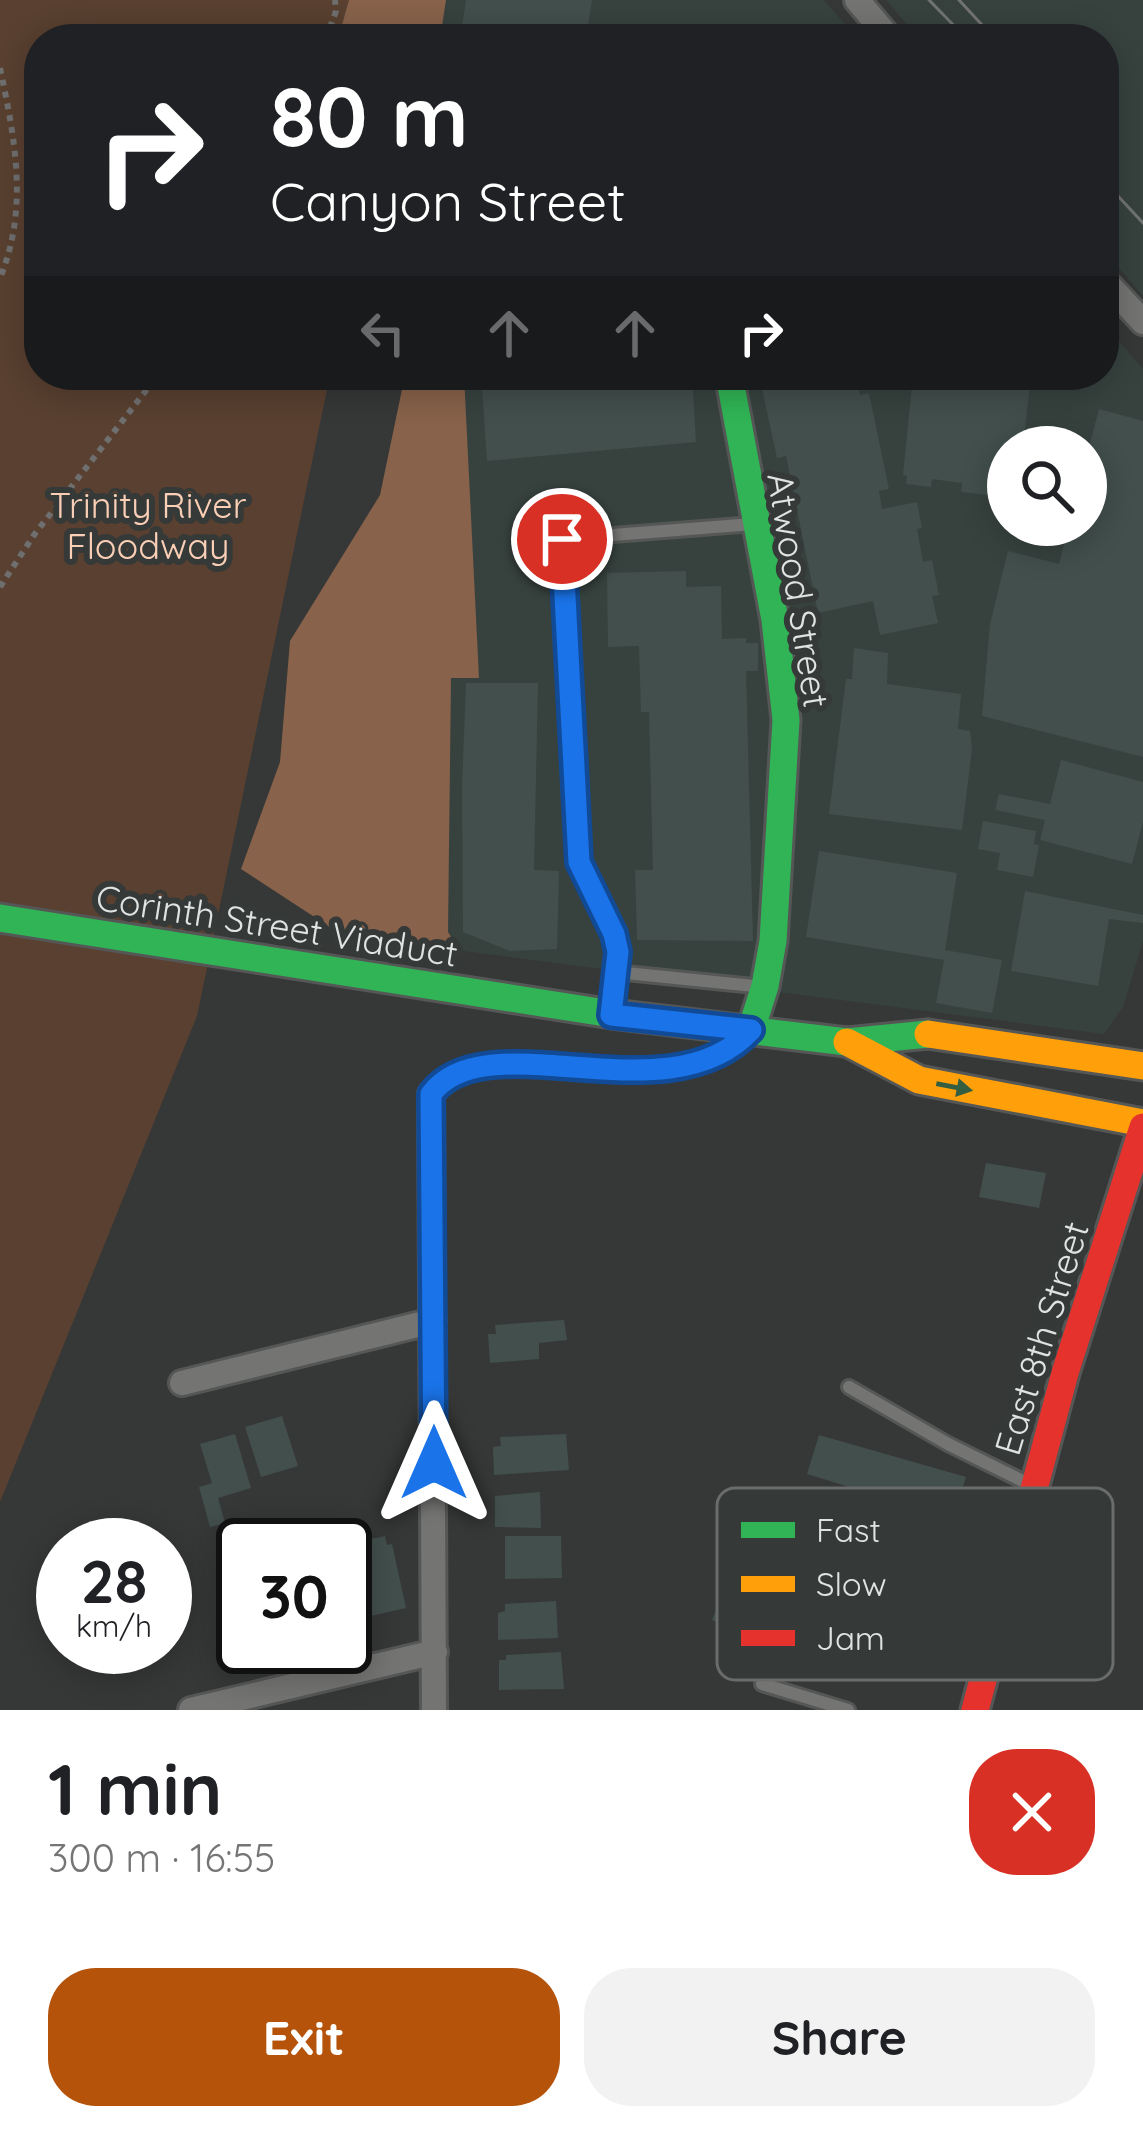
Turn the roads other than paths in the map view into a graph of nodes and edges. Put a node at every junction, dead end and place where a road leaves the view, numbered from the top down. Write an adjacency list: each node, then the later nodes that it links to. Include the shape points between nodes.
1 (856, 0): 2 (street)
2 (877, 24)
3 (1119, 296): 4 (street)
4 (1143, 322)
5 (732, 390): 6 (main road, Atwood Street)
6 (755, 524): 8 (lane, via 562,539 579,862 614,934); 9 (main road, Atwood Street, via 786,706)
7 (0, 918): 10 (main road, Corinth Street Viaduct)
8 (616, 972): 9 (lane); 10 (lane)
9 (767, 988): 11 (main road, Atwood Street)
10 (611, 1015): 11 (main road, Corinth Street Viaduct)
11 (751, 1030): 12 (main road, Corinth Street Viaduct); 15 (lane, via 717,1057 688,1066 616,1072 490,1064 443,1079)
12 (847, 1042): 13 (main road, via 926,1034); 16 (main road, one-way to 16, via 919,1080)
13 (1143, 1065): 14 (main road)
14 (1143, 1091)
15 (431, 1094): 17 (street)
16 (1143, 1125): 20 (main road, East 8th Street)
17 (433, 1321): 18 (street); 21 (street)
18 (182, 1383)
19 (850, 1387): 20 (lane)
20 (1034, 1486)
21 (435, 1652): 24 (street); 25 (street)
22 (983, 1680): 27 (main road, East 8th Street)
23 (762, 1684): 26 (lane)
24 (190, 1710)
25 (434, 1710)
26 (848, 1710)
27 (975, 1710)

